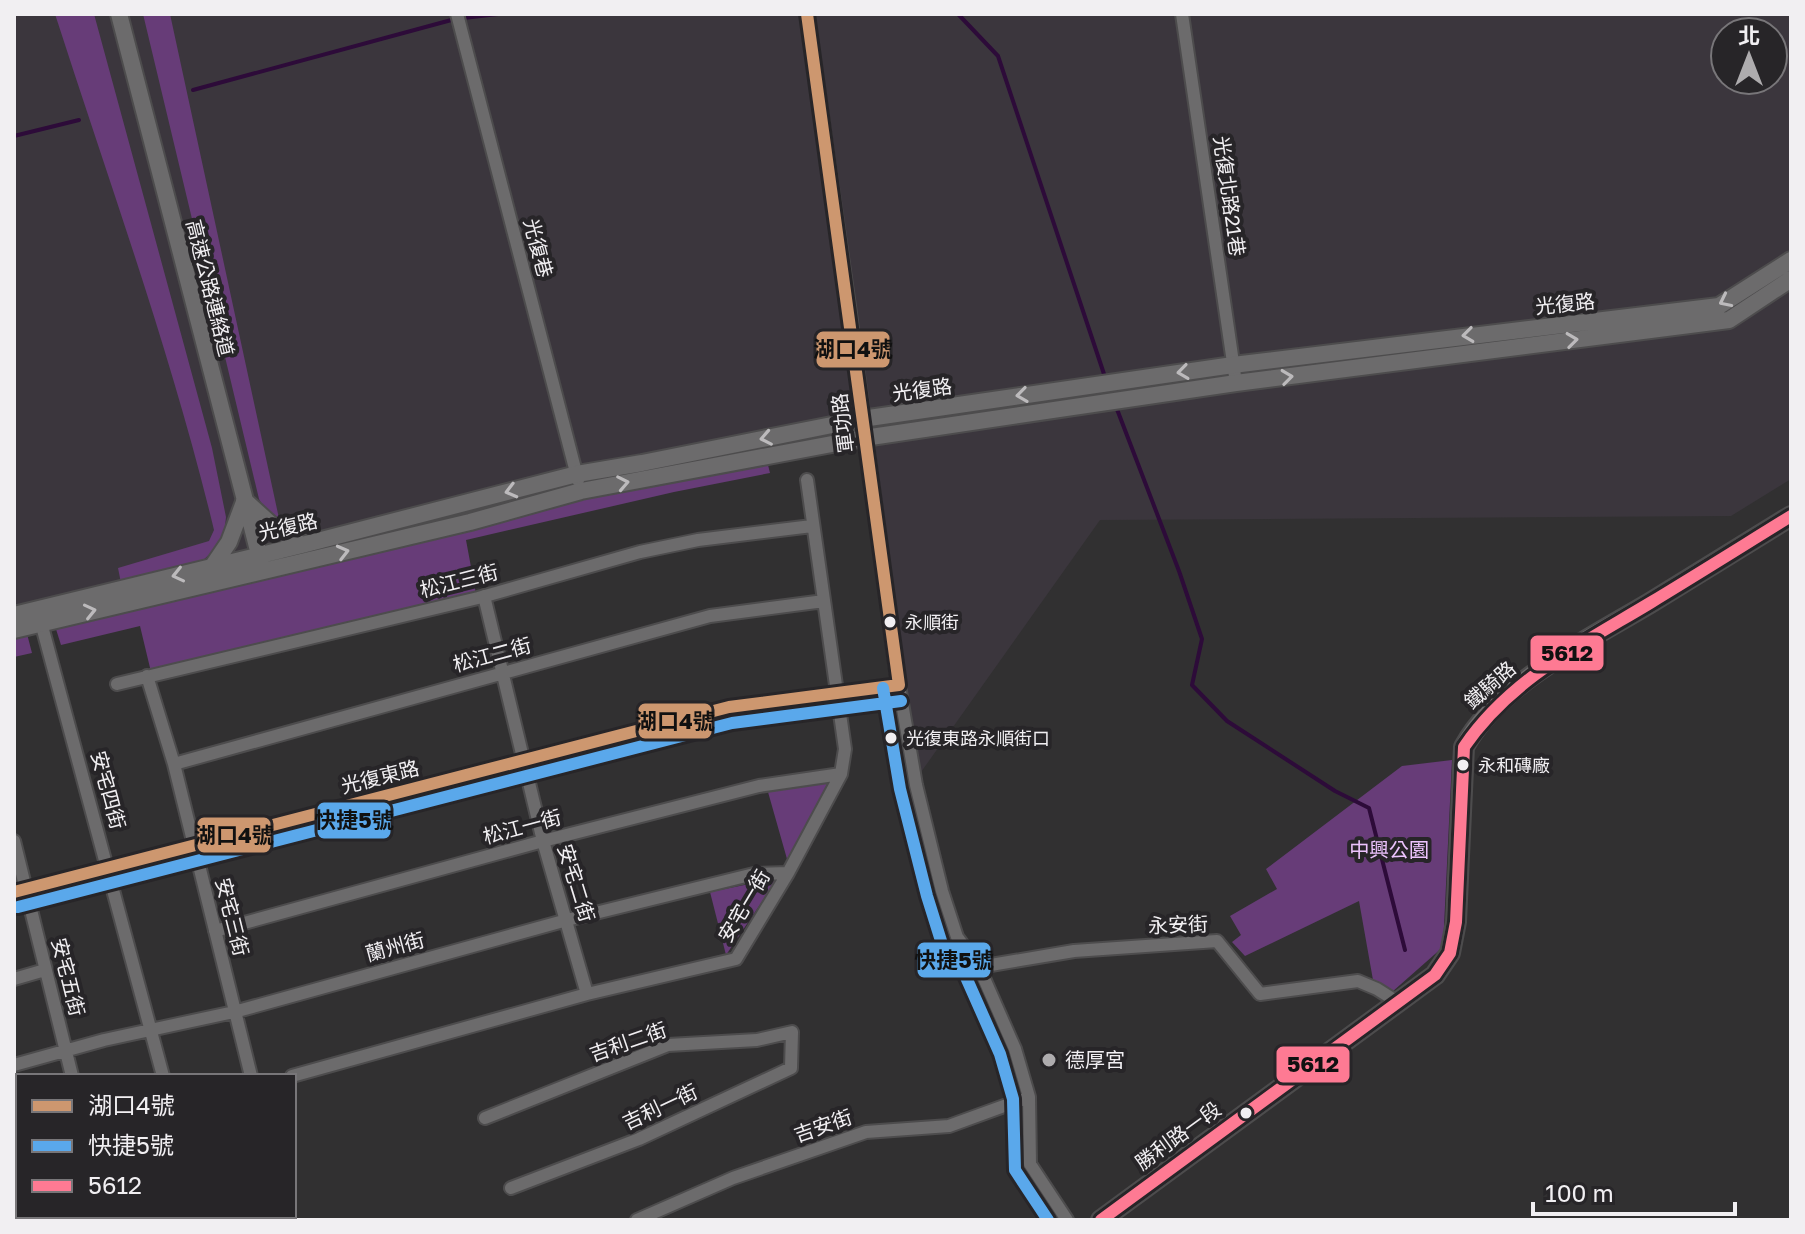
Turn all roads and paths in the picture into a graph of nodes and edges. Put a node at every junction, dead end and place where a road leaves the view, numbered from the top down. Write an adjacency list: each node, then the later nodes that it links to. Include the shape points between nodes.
1 (119, 14): 14 (street, 高速公路連絡道)
2 (457, 14): 11 (street, 光復巷)
3 (807, 14): 9 (street, 軍功路)
4 (1182, 14): 7 (street, 光復北路21巷)
5 (1791, 260): 7 (street, 光復路, one-way to 7, via 1719,306)
6 (1791, 279): 8 (street, 光復路, one-way to 6, via 1729,320)
7 (1233, 365): 8 (street, 光復北路21巷); 9 (street, 光復路, one-way to 9)
8 (1236, 383): 10 (street, 光復路)
9 (862, 419): 10 (street, 軍功路); 11 (street, 光復路, one-way to 11)
10 (864, 438): 13 (street, 光復路, one-way to 10); 29 (street, 軍功路)
11 (577, 474): 13 (street, 光復巷); 17 (street, 光復路, one-way to 17)
12 (807, 480): 16 (street, 安宅一街)
13 (581, 491): 20 (street, 光復路, one-way to 13)
14 (244, 501): 17 (street); 18 (street, 高速公路連絡道); 19 (street, via 229,542)
15 (1791, 516): 46 (main road, 鐵騎路, via 1519,684 1475,726 1464,747 1450,953 1435,975)
16 (812, 526): 21 (street, 松江三街, via 640,552); 22 (street, 安宅一街)
17 (302, 545): 18 (street, 光復路)
18 (259, 554): 19 (street, 光復路); 20 (street, 高速公路連絡道)
19 (212, 567): 24 (street, 光復路, one-way to 24)
20 (264, 571): 24 (street, 光復路, one-way to 20)
21 (484, 596): 26 (street, 安宅二街); 27 (street, 松江三街)
22 (824, 601): 26 (street, 松江二街, via 710,616); 30 (street, 安宅一街)
23 (14, 615): 24 (street, 光復路)
24 (39, 616): 25 (street, 光復路); 37 (street, 安宅四街)
25 (14, 630)
26 (501, 673): 31 (street, 安宅二街); 32 (street, 松江二街)
27 (147, 676): 28 (street, 松江三街); 32 (street, 安宅三街)
28 (117, 684)
29 (899, 685): 30 (street, 光復東路); 42 (street, via 942,891 957,937)
30 (837, 693): 31 (street, 光復東路, via 729,707); 33 (street, 安宅一街, via 845,749)
31 (523, 762): 35 (street, 安宅二街); 36 (street, 光復東路)
32 (174, 764): 36 (street, 安宅三街)
33 (841, 774): 35 (street, 松江一街, via 759,786); 38 (street, 安宅一街)
34 (14, 841): 39 (street, 安宅五街)
35 (543, 841): 40 (street, 安宅二街); 41 (street, 松江一街)
36 (192, 844): 37 (street, 光復東路); 41 (street, 安宅三街)
37 (109, 868): 39 (street, 光復東路); 48 (street, 安宅四街)
38 (788, 873): 40 (street, 蘭州街, via 754,874); 45 (street, 安宅一街, via 736,959)
39 (20, 891): 43 (street, 安宅五街)
40 (567, 920): 45 (street, 安宅二街); 47 (street, 蘭州街)
41 (215, 931): 47 (street, 安宅三街)
42 (979, 967): 46 (street, 永安街, via 1074,951 1217,941 1260,994 1358,981); 56 (street, via 1015,1049)
43 (45, 970): 44 (street); 50 (street, 安宅五街)
44 (14, 979)
45 (587, 994): 55 (street, 安宅一街)
46 (1399, 1003): 61 (main road, 勝利路一段)
47 (234, 1012): 48 (street, 蘭州街); 54 (street, 安宅三街)
48 (150, 1030): 50 (street, 蘭州街); 53 (street, 安宅四街)
49 (792, 1032): 57 (street, 吉利二街, via 757,1040 668,1045); 58 (street, 吉利一街, via 791,1068 639,1139)
50 (66, 1049): 51 (street, 蘭州街); 52 (street, 安宅五街)
51 (14, 1065)
52 (72, 1074)
53 (162, 1074)
54 (250, 1074)
55 (296, 1075)
56 (1029, 1097): 59 (street, 吉安街, via 949,1126 866,1132 733,1178); 60 (street, via 1030,1164)
57 (485, 1118)
58 (511, 1188)
59 (637, 1220)
60 (1067, 1220)
61 (1101, 1220)

